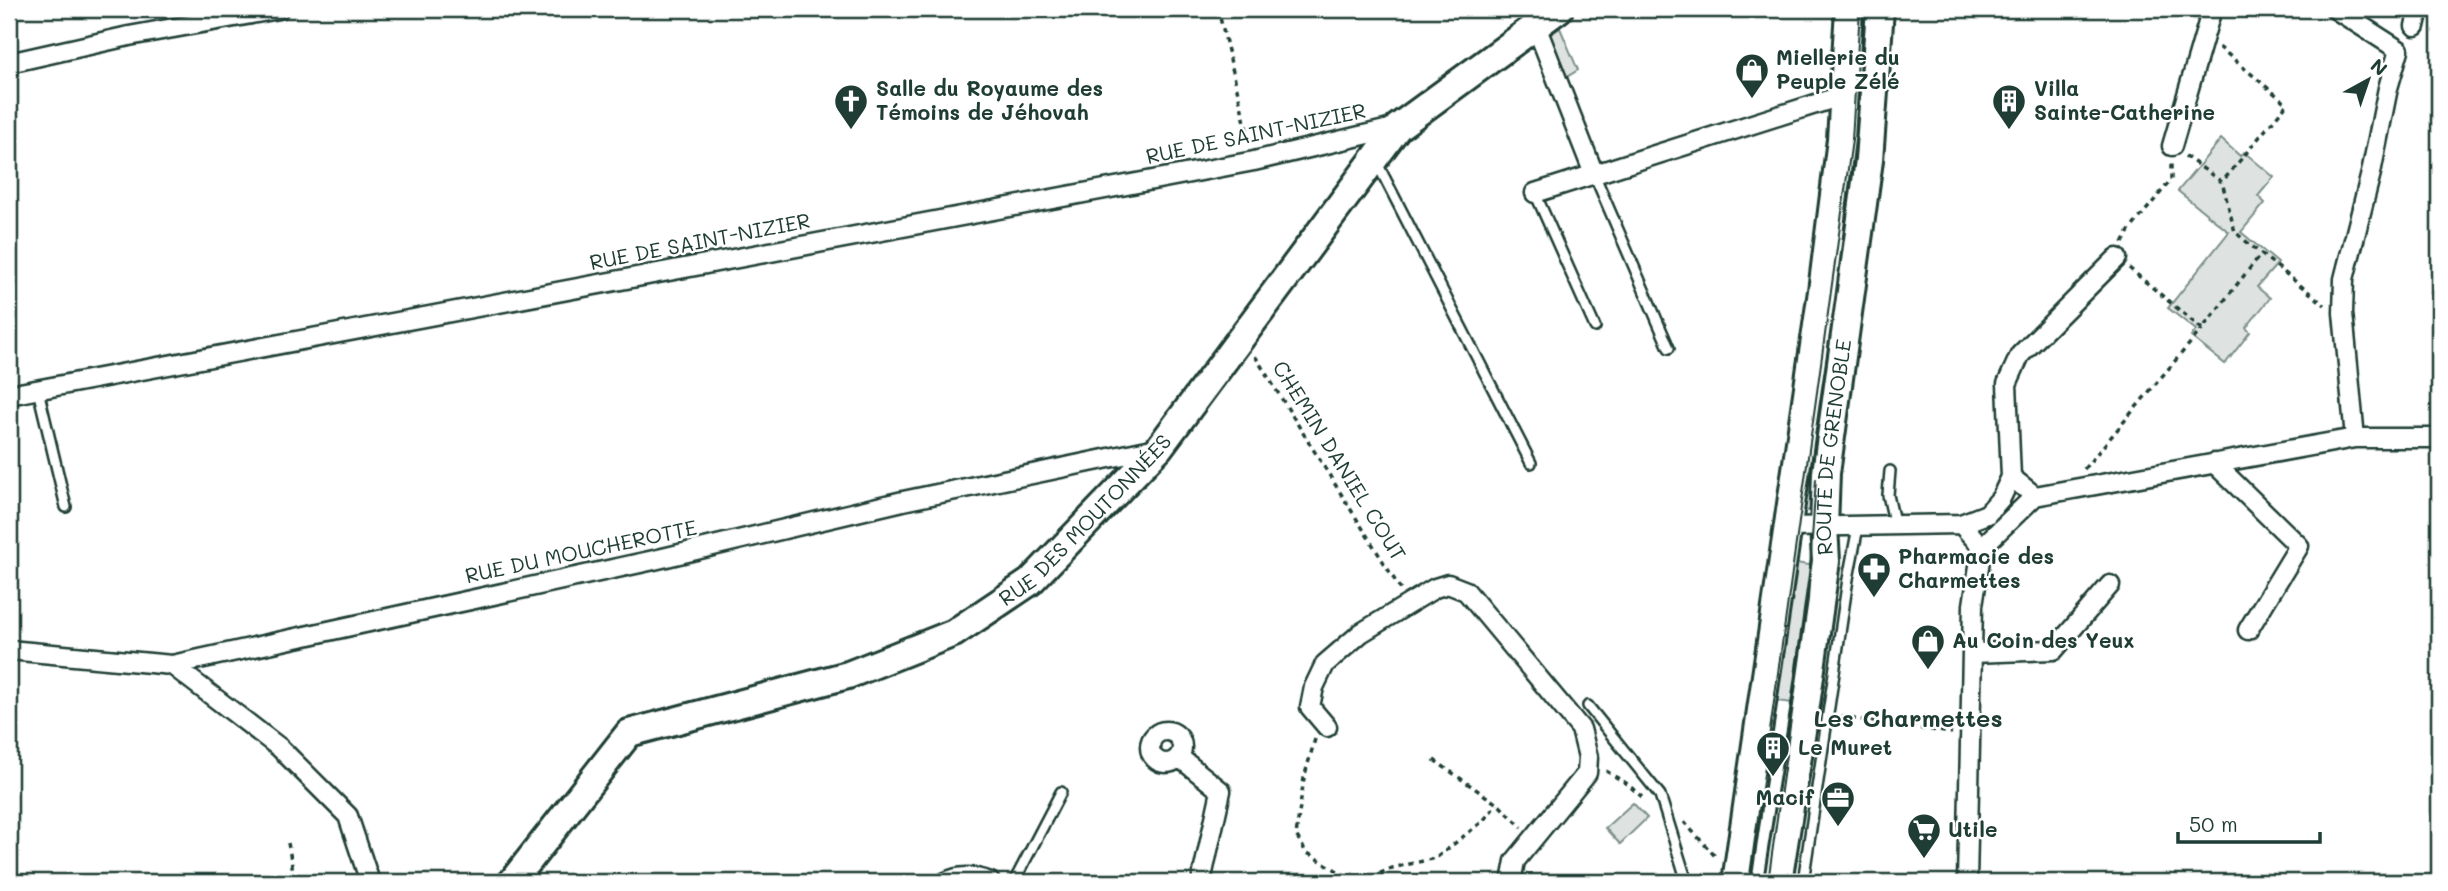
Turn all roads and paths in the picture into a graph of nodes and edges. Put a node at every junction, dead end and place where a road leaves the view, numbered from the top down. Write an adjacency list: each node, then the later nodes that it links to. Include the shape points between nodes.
1 (279, 9): 10 (street)
2 (1218, 9): 15 (path)
3 (1559, 9): 8 (main road, RUE DES MOUTONNÉES)
4 (1849, 9): 11 (main road, ROUTE DE GRENOBLE)
5 (1880, 9): 41 (main road, ROUTE DE GRENOBLE, via 1870,151 1826,473)
6 (2212, 9): 9 (street)
7 (2335, 9): 21 (street, via 2399,50 2344,279)
8 (1536, 26): 12 (main road, RUE DES MOUTONNÉES); 16 (street)
9 (2204, 34): 13 (street); 17 (path, via 2287,104)
10 (9, 63)
11 (1844, 94): 16 (street); 40 (main road, ROUTE DE GRENOBLE)
12 (1398, 127): 14 (main road, RUE DES MOUTONNÉES); 15 (street, RUE DE SAINT-NIZIER)
13 (2172, 146): 17 (path); 20 (path, via 2171,180 2129,231)
14 (1374, 159): 24 (main road, RUE DES MOUTONNÉES); 32 (lane)
15 (1254, 160): 26 (street, RUE DE SAINT-NIZIER)
16 (1594, 174): 18 (street); 25 (lane)
17 (2222, 182): 19 (path, via 2235,232)
18 (1535, 192): 22 (lane)
19 (2261, 254): 21 (path, via 2333,312); 23 (path)
20 (2117, 258): 23 (path); 34 (street, via 2020,355 2007,384)
21 (2343, 313): 28 (street)
22 (1595, 327)
23 (2202, 328): 35 (path)
24 (1243, 337): 30 (main road, RUE DES MOUTONNÉES); 45 (path, CHEMIN DANIEL COUT)
25 (1669, 348)
26 (38, 390): 27 (street, RUE DE SAINT-NIZIER); 37 (lane)
27 (9, 395)
28 (2355, 438): 29 (street); 31 (street)
29 (2439, 438)
30 (1160, 448): 49 (street, RUE DU MOUCHEROTTE); 62 (main road, RUE DES MOUTONNÉES, via 1030,582 954,633 835,680 629,733)
31 (2214, 463): 35 (street); 46 (street, via 2299,546)
32 (1531, 464)
33 (1890, 471): 39 (lane, via 1888,495)
34 (2011, 477): 36 (street); 38 (street, via 1987,514)
35 (2066, 491): 36 (street)
36 (2035, 496): 43 (street)
37 (66, 507)
38 (1961, 524): 39 (street); 43 (street)
39 (1895, 526): 42 (street)
40 (1789, 527): 41 (street); 69 (main road, ROUTE DE GRENOBLE)
41 (1824, 527): 42 (street); 70 (main road, ROUTE DE GRENOBLE, via 1826,561)
42 (1858, 527): 51 (lane)
43 (1982, 547): 48 (street, via 1973,605)
44 (2110, 585): 48 (street, via 2054,650)
45 (1409, 603): 52 (street, via 1361,633 1325,664 1310,707); 58 (street, via 1448,584 1466,591 1581,729 1587,773)
46 (2248, 630)
47 (9, 650): 49 (street, RUE DU MOUCHEROTTE)
48 (1973, 653): 53 (street)
49 (172, 665): 61 (street, via 280,748 348,816)
50 (1588, 706): 68 (lane, via 1660,794)
51 (1827, 715): 53 (path); 71 (lane)
52 (1324, 723): 57 (path, via 1304,778 1296,835 1306,852 1351,879 1436,858)
53 (1971, 736): 72 (street)
54 (1179, 757): 66 (street, via 1221,791)
55 (1434, 760): 57 (path)
56 (1061, 792): 65 (lane)
57 (1497, 804): 58 (path)
58 (1534, 839): 67 (street, via 1515,861)
59 (288, 844): 60 (path)
60 (295, 882)
61 (370, 882)
62 (512, 882)
63 (946, 882): 64 (street, via 974,876)
64 (990, 882)
65 (1014, 882)
66 (1201, 882)
67 (1511, 882)
68 (1687, 882)
69 (1736, 882)
70 (1778, 882)
71 (1803, 882)
72 (1967, 882)

